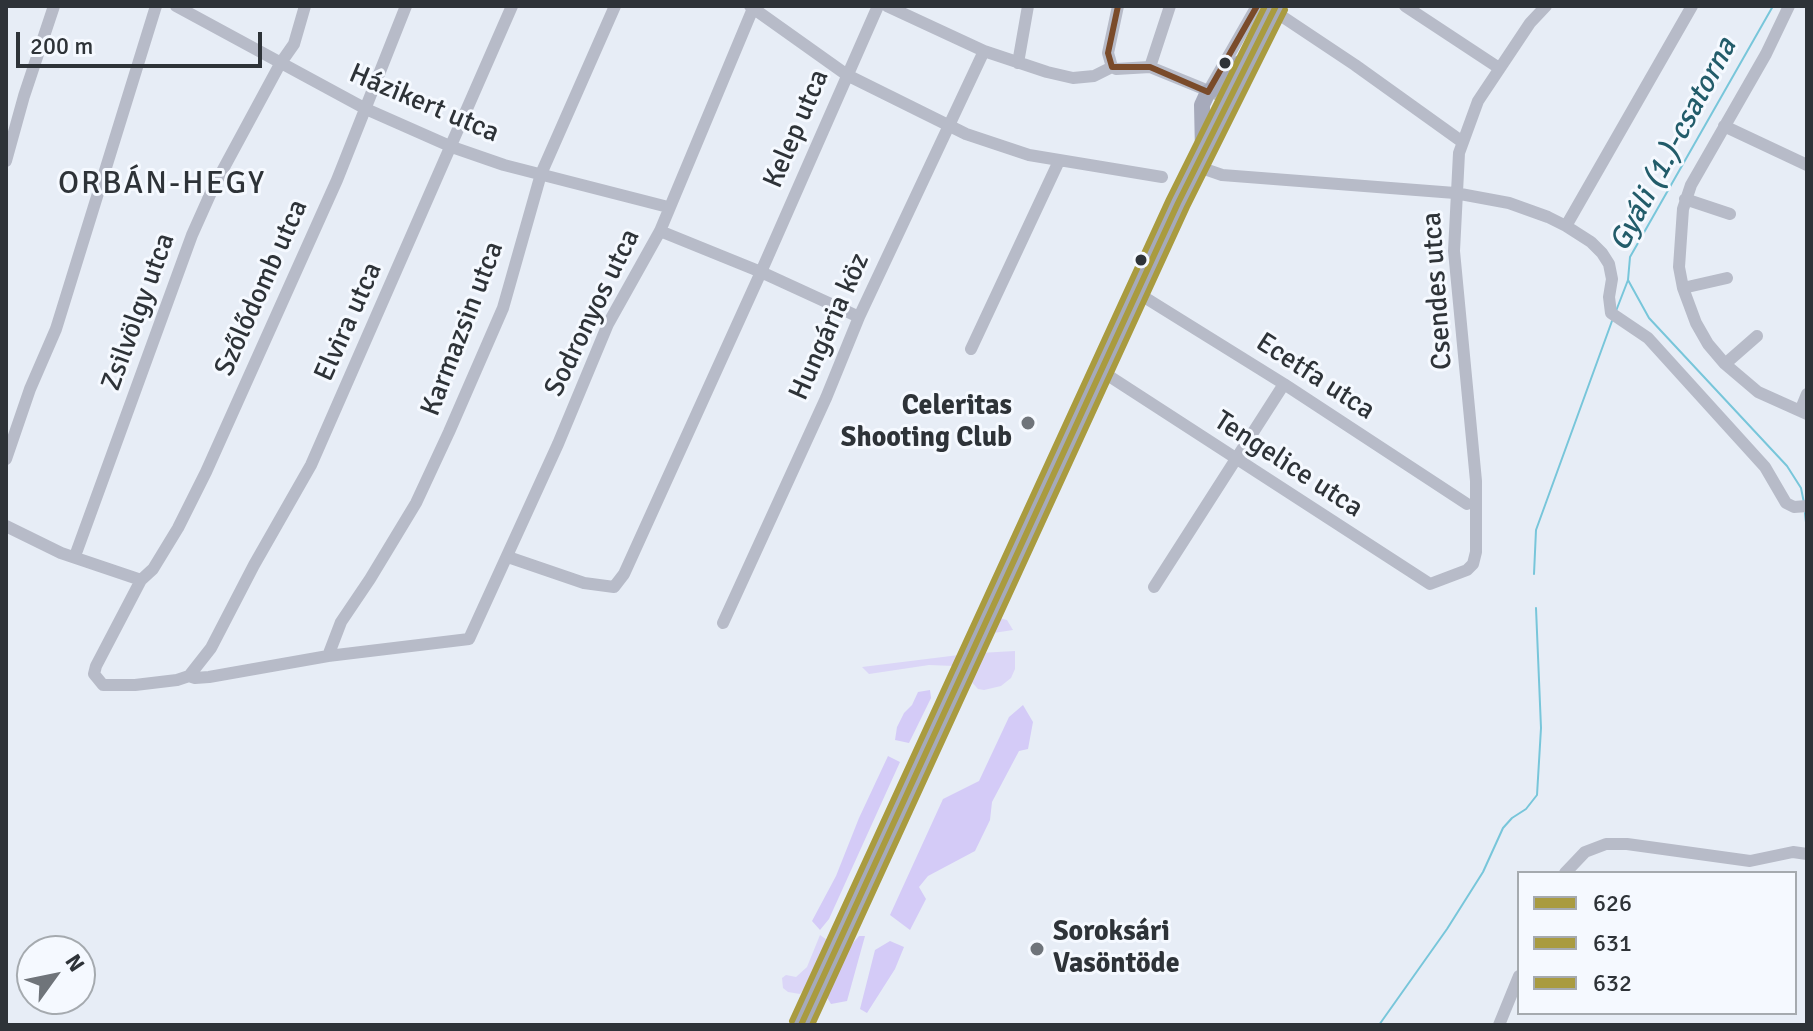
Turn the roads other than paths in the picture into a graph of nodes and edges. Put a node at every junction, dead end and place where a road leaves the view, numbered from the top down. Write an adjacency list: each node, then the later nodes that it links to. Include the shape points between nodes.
1 (54, 6): 35 (street)
2 (156, 6): 58 (street, via 56,329)
3 (176, 6): 22 (street, Házikert utca)
4 (305, 6): 22 (street, Zsilvölgy utca, via 294,44)
5 (406, 6): 29 (street, Szőlődomb utca)
6 (512, 6): 33 (street, Elvira utca)
7 (615, 6): 38 (street, Karmazsin utca)
8 (878, 6): 26 (street, Kelep utca)
9 (887, 6): 20 (street)
10 (1028, 6): 21 (street)
11 (1118, 6): 23 (street, via 1108,53)
12 (1170, 6): 24 (street)
13 (1546, 6): 25 (street, Csendes utca)
14 (1692, 6): 44 (street)
15 (1789, 6): 31 (street)
16 (752, 7): 26 (street); 42 (street, Sodronyos utca)
17 (1409, 7): 25 (street)
18 (1269, 8): 19 (main road); 27 (street); 32 (street)
19 (1257, 42): 27 (main road, via 1225,83); 28 (main road)
20 (984, 51): 21 (street); 30 (street, Hungária köz)
21 (1018, 63): 23 (street, via 1073,78)
22 (280, 64): 29 (street, Házikert utca); 63 (street, Zsilvölgy utca, via 192,235)
23 (1112, 67): 24 (street)
24 (1150, 67): 27 (street)
25 (1499, 68): 32 (street, Csendes utca)
26 (847, 75): 30 (street); 46 (street, Kelep utca)
27 (1208, 92): 28 (street); 34 (main road, via 1202,105)
28 (1229, 103): 34 (main road)
29 (366, 109): 33 (street, Házikert utca); 66 (street, Szőlődomb utca, via 206,472 178,528)
30 (948, 125): 36 (street, via 999,147); 50 (street, Hungária köz)
31 (1724, 126): 37 (street); 41 (street)
32 (1461, 141): 40 (street, Csendes utca)
33 (452, 147): 38 (street, Házikert utca); 70 (street, Elvira utca, via 311,465 211,648)
34 (1199, 160): 40 (street, via 1222,175); 49 (main road)
35 (6, 161)
36 (1059, 161): 39 (street); 52 (street)
37 (1807, 165)
38 (541, 174): 42 (street, Házikert utca); 69 (street, Karmazsin utca, via 507,299 449,432 416,503 341,622)
39 (1162, 177)
40 (1455, 193): 44 (street, via 1509,203); 65 (street, Csendes utca, via 1454,251 1474,438 1476,552 1467,570)
41 (1685, 199): 43 (street); 48 (street, via 1679,239)
42 (668, 207): 45 (street, Sodronyos utca)
43 (1730, 214)
44 (1566, 226): 61 (street, via 1591,242 1609,264 1611,313 1648,338 1765,467 1786,503)
45 (660, 231): 46 (street); 64 (street, Sodronyos utca, via 608,324)
46 (761, 272): 50 (street); 64 (street, Kelep utca, via 614,587 584,583)
47 (1727, 278): 48 (street)
48 (1683, 288): 53 (street, via 1696,323)
49 (1136, 292): 55 (street, Ecetfa utca); 74 (main road)
50 (859, 317): 68 (street, Hungária köz)
51 (1757, 336): 53 (street)
52 (971, 349)
53 (1725, 364): 57 (street, via 1758,392)
54 (1109, 376): 59 (street, Tengelice utca)
55 (1284, 384): 59 (street); 60 (street, Ecetfa utca)
56 (1807, 394): 57 (street)
57 (1804, 412)
58 (6, 459)
59 (1235, 460): 65 (street, Tengelice utca, via 1430,584); 67 (street)
60 (1467, 504)
61 (1801, 506)
62 (6, 526): 63 (street)
63 (75, 556): 66 (street)
64 (508, 557): 69 (street, Sodronyos utca, via 469,639)
65 (1444, 578)
66 (141, 580): 70 (street, Szőlődomb utca, via 94,674 103,685)
67 (1154, 587)
68 (723, 623)
69 (328, 656): 70 (street)
70 (189, 676)
71 (1807, 854): 72 (street, via 1750,861 1606,844 1585,852)
72 (1567, 871)
73 (1517, 981): 75 (street)
74 (801, 1025)
75 (1499, 1025)

